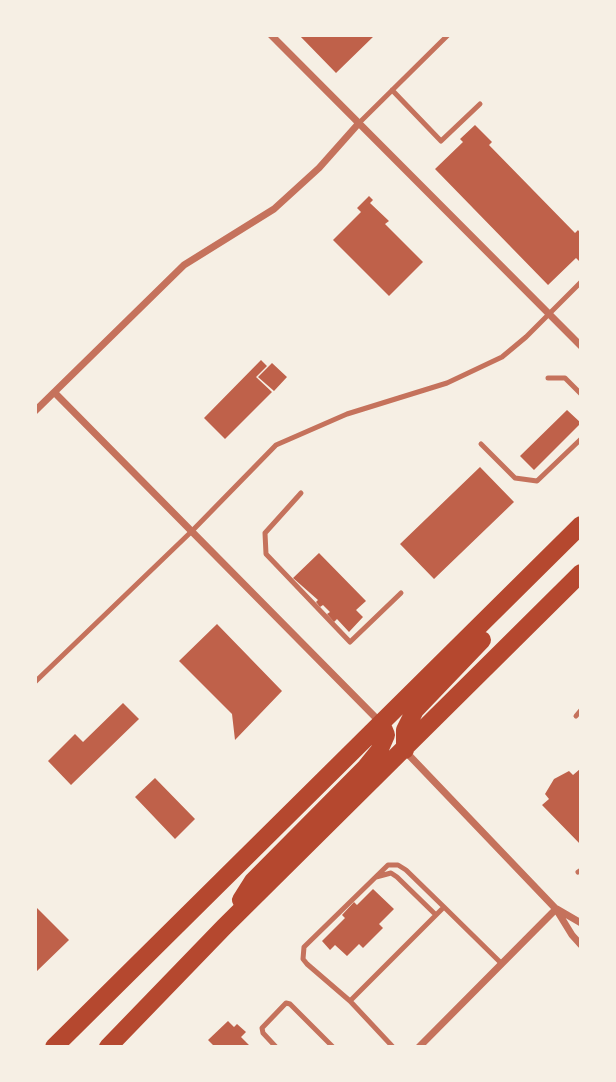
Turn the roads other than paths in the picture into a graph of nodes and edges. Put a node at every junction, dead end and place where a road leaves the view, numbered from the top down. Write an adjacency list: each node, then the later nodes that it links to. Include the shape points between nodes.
1 (271, 35): 5 (street)
2 (448, 35): 3 (lane)
3 (392, 90): 4 (lane, via 441,141); 5 (lane)
4 (480, 104)
5 (359, 123): 7 (street); 10 (street, via 274,209 184,265)
6 (581, 282): 7 (lane)
7 (549, 314): 8 (street); 17 (lane, via 502,358 473,372 347,414 276,445)
8 (581, 346)
9 (548, 378): 11 (lane, via 565,378)
10 (55, 393): 12 (street); 17 (street)
11 (581, 394)
12 (35, 411)
13 (581, 439): 14 (lane, via 537,481 515,478)
14 (481, 444)
15 (301, 493): 19 (lane, via 265,533 266,554 350,642)
16 (581, 526): 20 (main road)
17 (192, 531): 21 (lane); 24 (street)
18 (579, 572): 25 (main road)
19 (401, 593)
20 (507, 599): 24 (main road); 25 (main road, via 482,640 415,710 405,730)
21 (35, 682)
22 (581, 710): 23 (lane)
23 (576, 716)
24 (381, 723): 31 (main road, via 386,735 379,751 253,881); 35 (main road)
25 (404, 750): 28 (street); 31 (main road)
26 (370, 880): 27 (lane, via 388,865 398,865); 29 (lane, via 391,873); 34 (lane, via 302,953 307,964)
27 (444, 907): 29 (lane); 33 (lane)
28 (556, 909): 30 (street); 32 (street); 33 (street)
29 (436, 915): 34 (lane)
30 (581, 923)
31 (224, 927): 36 (main road)
32 (581, 944)
33 (502, 965): 40 (street)
34 (349, 1001): 39 (lane)
35 (54, 1047)
36 (108, 1047)
37 (276, 1047): 38 (lane, via 262,1028 286,1003)
38 (333, 1047)
39 (393, 1047)
40 (419, 1047)

